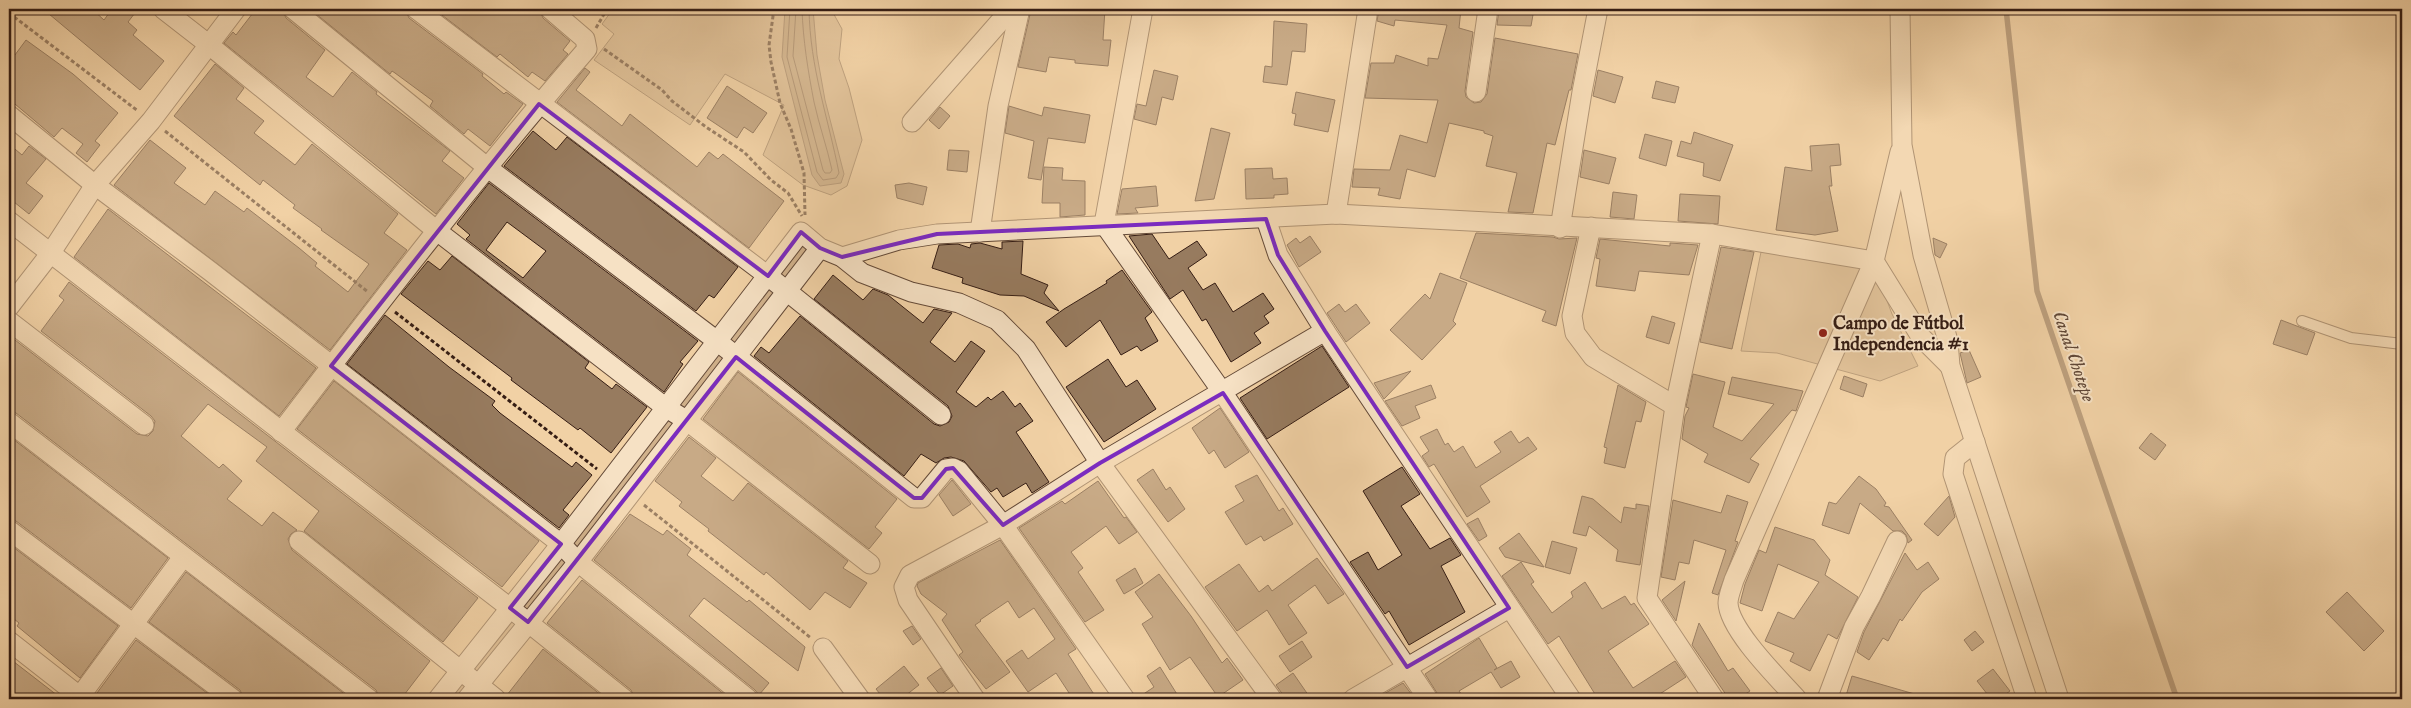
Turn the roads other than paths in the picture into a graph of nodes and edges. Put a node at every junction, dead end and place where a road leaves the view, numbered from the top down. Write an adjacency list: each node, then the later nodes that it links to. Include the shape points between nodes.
1 (163, 9): 13 (street)
2 (236, 9): 13 (street)
3 (293, 9): 19 (street)
4 (416, 9): 15 (street)
5 (550, 9): 15 (street, via 585,39 587,48)
6 (1011, 9): 17 (street)
7 (1020, 9): 28 (street, via 998,106)
8 (1143, 9): 24 (street)
9 (1368, 9): 21 (street)
10 (1488, 9): 14 (street)
11 (1598, 9): 26 (street)
12 (1900, 9): 18 (street)
13 (208, 44): 20 (street, via 151,120); 27 (street)
14 (1476, 92)
15 (539, 104): 19 (street); 34 (street)
16 (9, 115): 20 (street)
17 (912, 122)
18 (1902, 144): 33 (street); 44 (street, via 1923,255 1948,341)
19 (488, 168): 27 (street); 40 (street)
20 (95, 185): 31 (street); 43 (street)
21 (1336, 214): 22 (street); 26 (street)
22 (1266, 219): 24 (street); 39 (street, via 1278,254)
23 (9, 221): 31 (street)
24 (1104, 224): 28 (street); 45 (street)
25 (1591, 227): 26 (street); 29 (street); 46 (street, via 1572,316 1574,333 1592,357)
26 (1560, 228)
27 (437, 231): 43 (street); 47 (street)
28 (980, 232): 32 (street, via 899,240)
29 (1712, 234): 33 (street); 46 (street)
30 (820, 248): 32 (street); 34 (street, via 800,232); 35 (street)
31 (50, 254): 36 (street); 52 (street)
32 (842, 257): 54 (street, via 870,276 911,292 958,303 997,320 1026,349)
33 (1874, 261): 44 (street, via 1921,337); 87 (street, via 1734,580 1728,603 1737,627)
34 (768, 276): 35 (street); 40 (street)
35 (786, 292): 42 (street); 48 (street)
36 (9, 307)
37 (9, 321): 51 (street)
38 (2302, 321): 41 (lane, via 2351,338)
39 (1325, 331): 45 (street); 64 (street)
40 (717, 341): 42 (street); 47 (street)
41 (2402, 344)
42 (736, 357): 49 (street); 55 (street, via 914,498 922,498 946,469 953,468 959,471)
43 (331, 366): 52 (street); 59 (street)
44 (1950, 366): 53 (street)
45 (1223, 392): 54 (street); 69 (street)
46 (1675, 406): 86 (street, via 1647,598)
47 (665, 407): 49 (street); 59 (street)
48 (941, 415)
49 (686, 420): 61 (street); 62 (street)
50 (9, 422): 60 (street)
51 (144, 425)
52 (281, 432): 63 (street)
53 (1975, 442): 89 (street, via 1955,458 1954,474); 90 (street)
54 (1100, 463): 55 (street); 82 (street)
55 (1003, 525): 80 (street, via 910,575 904,587 908,600); 81 (street)
56 (9, 530): 66 (street)
57 (299, 541): 70 (street)
58 (1897, 541): 88 (street, via 1854,627)
59 (561, 544): 61 (street); 63 (street)
60 (183, 557): 66 (street); 74 (street)
61 (578, 562): 65 (street); 78 (street)
62 (870, 564)
63 (510, 608): 65 (street); 70 (street)
64 (1509, 608): 69 (street); 85 (street)
65 (528, 622): 71 (street); 77 (street)
66 (133, 623): 72 (street); 73 (street)
67 (9, 641): 72 (street)
68 (823, 648): 79 (street)
69 (1407, 667): 83 (street); 84 (street)
70 (460, 671): 71 (street); 75 (street)
71 (473, 692): 76 (street)
72 (80, 698)
73 (233, 699)
74 (369, 699)
75 (438, 699)
76 (496, 699)
77 (624, 699)
78 (748, 699)
79 (860, 699)
80 (975, 699)
81 (1125, 699)
82 (1272, 699)
83 (1353, 699)
84 (1428, 699)
85 (1572, 699)
86 (1714, 699)
87 (1797, 699)
88 (1827, 699)
89 (2027, 699)
90 (2058, 699)

